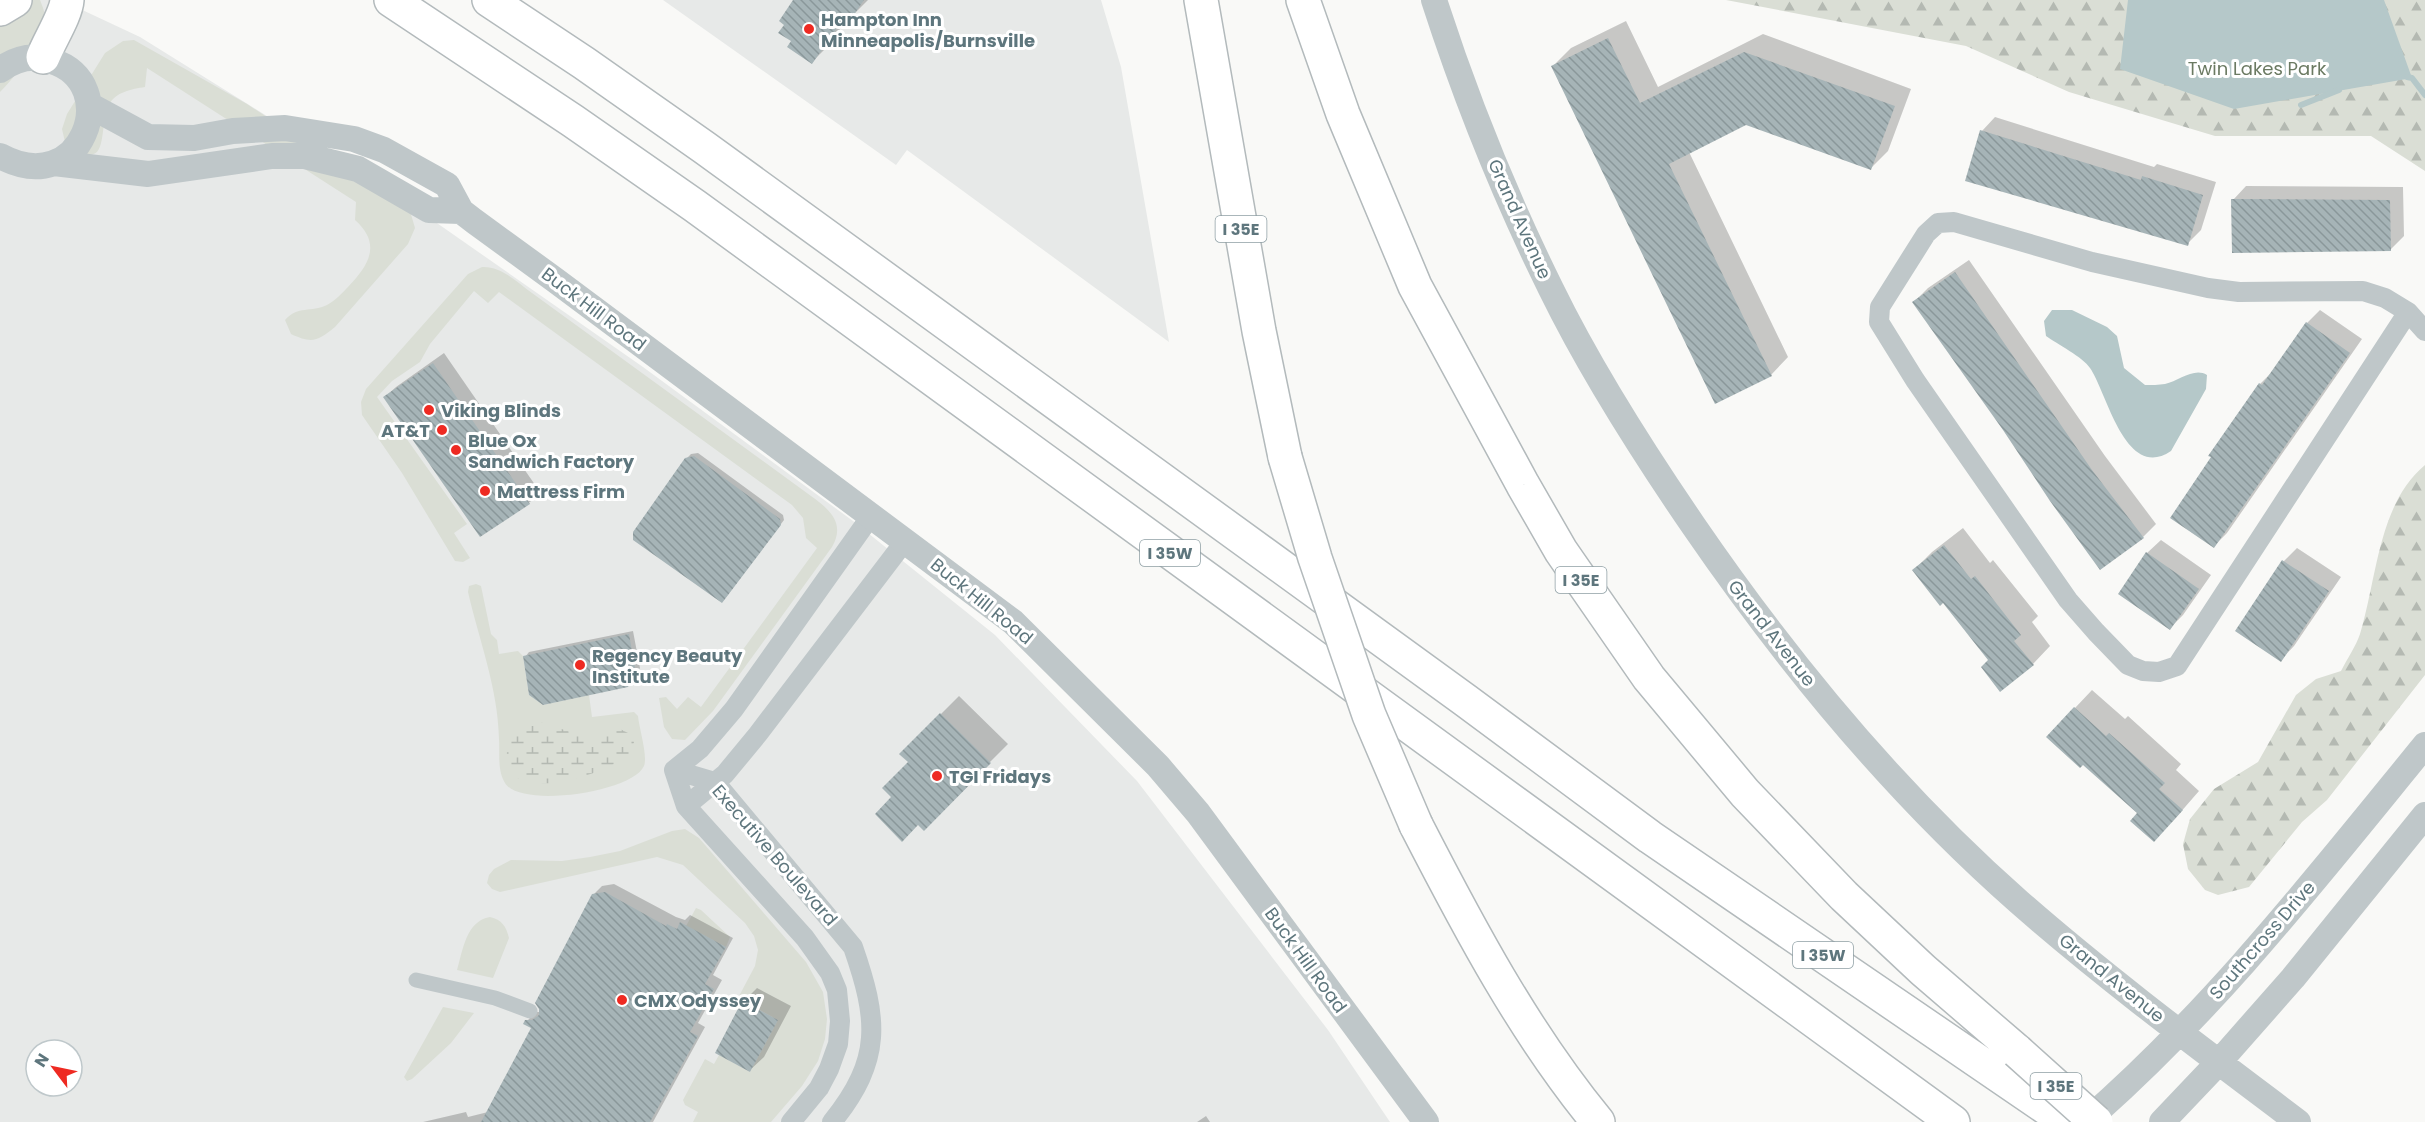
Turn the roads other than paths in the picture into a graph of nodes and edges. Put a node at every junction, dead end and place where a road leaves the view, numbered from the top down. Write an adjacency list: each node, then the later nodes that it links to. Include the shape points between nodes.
1 (15, 0): 8 (highway)
2 (67, 0): 9 (highway)
3 (391, 0): 29 (highway, I 35W, via 695,206)
4 (489, 0): 27 (highway, I 35W, via 715,155 1650,837)
5 (1201, 0): 33 (highway, I 35E, bridge, via 1285,457 1314,558 1369,715 1416,825 1466,921 1515,1005)
6 (1303, 0): 27 (highway, I 35E, via 1343,114 1415,286 1561,551 1649,678 1745,793 1844,896 1923,970)
7 (1434, 0): 26 (street, Grand Avenue, via 1492,158 1552,292 1660,478 1730,579 1850,730 1951,837 2034,914)
8 (0, 9)
9 (43, 57): 10 (street, via 25,57); 11 (street, via 74,73)
10 (3, 64)
11 (89, 105): 13 (street, via 83,139 71,154); 14 (street, Buck Hill Road, via 148,137 194,138 285,128 354,139 384,150 447,185)
12 (0, 156): 13 (street, via 17,165 36,168)
13 (54, 163): 14 (street, via 148,174 272,156 305,156 358,170 429,210)
14 (461, 211): 17 (street, Buck Hill Road)
15 (2408, 312): 15 (street, via 2363,291 2239,292 2203,287 2092,262 1954,222 1938,223 1926,234 1880,307 1879,322 2068,600 2128,664 2143,671 2159,672 2177,666); 16 (street)
16 (2425, 331)
17 (871, 516): 18 (street, Buck Hill Road); 20 (street, via 734,709 700,749)
18 (905, 541): 21 (street, via 758,734); 32 (street, Buck Hill Road, via 1013,622 1158,766 1198,813)
19 (2425, 745): 26 (street, Southcross Drive, via 2315,880)
20 (674, 770): 21 (street, Executive Boulevard); 22 (street, Executive Boulevard)
21 (715, 782): 22 (street); 31 (street, Executive Boulevard, via 853,947 872,1014 872,1040 858,1086)
22 (686, 807): 30 (street, Executive Boulevard, via 805,938 837,990 838,1044 830,1069)
23 (2425, 815): 28 (street, via 2293,978)
24 (416, 980): 25 (street, via 495,998)
25 (530, 1011)
26 (2180, 1033): 28 (street, Grand Avenue); 35 (street, Southcross Drive)
27 (2006, 1062): 34 (highway, I 35W); 36 (highway, I 35E, bridge)
28 (2219, 1062): 37 (street); 38 (street, Grand Avenue)
29 (1947, 1118)
30 (791, 1122)
31 (832, 1122)
32 (1426, 1122)
33 (1598, 1122)
34 (2067, 1122)
35 (2085, 1122)
36 (2096, 1122)
37 (2162, 1122)
38 (2298, 1122)

